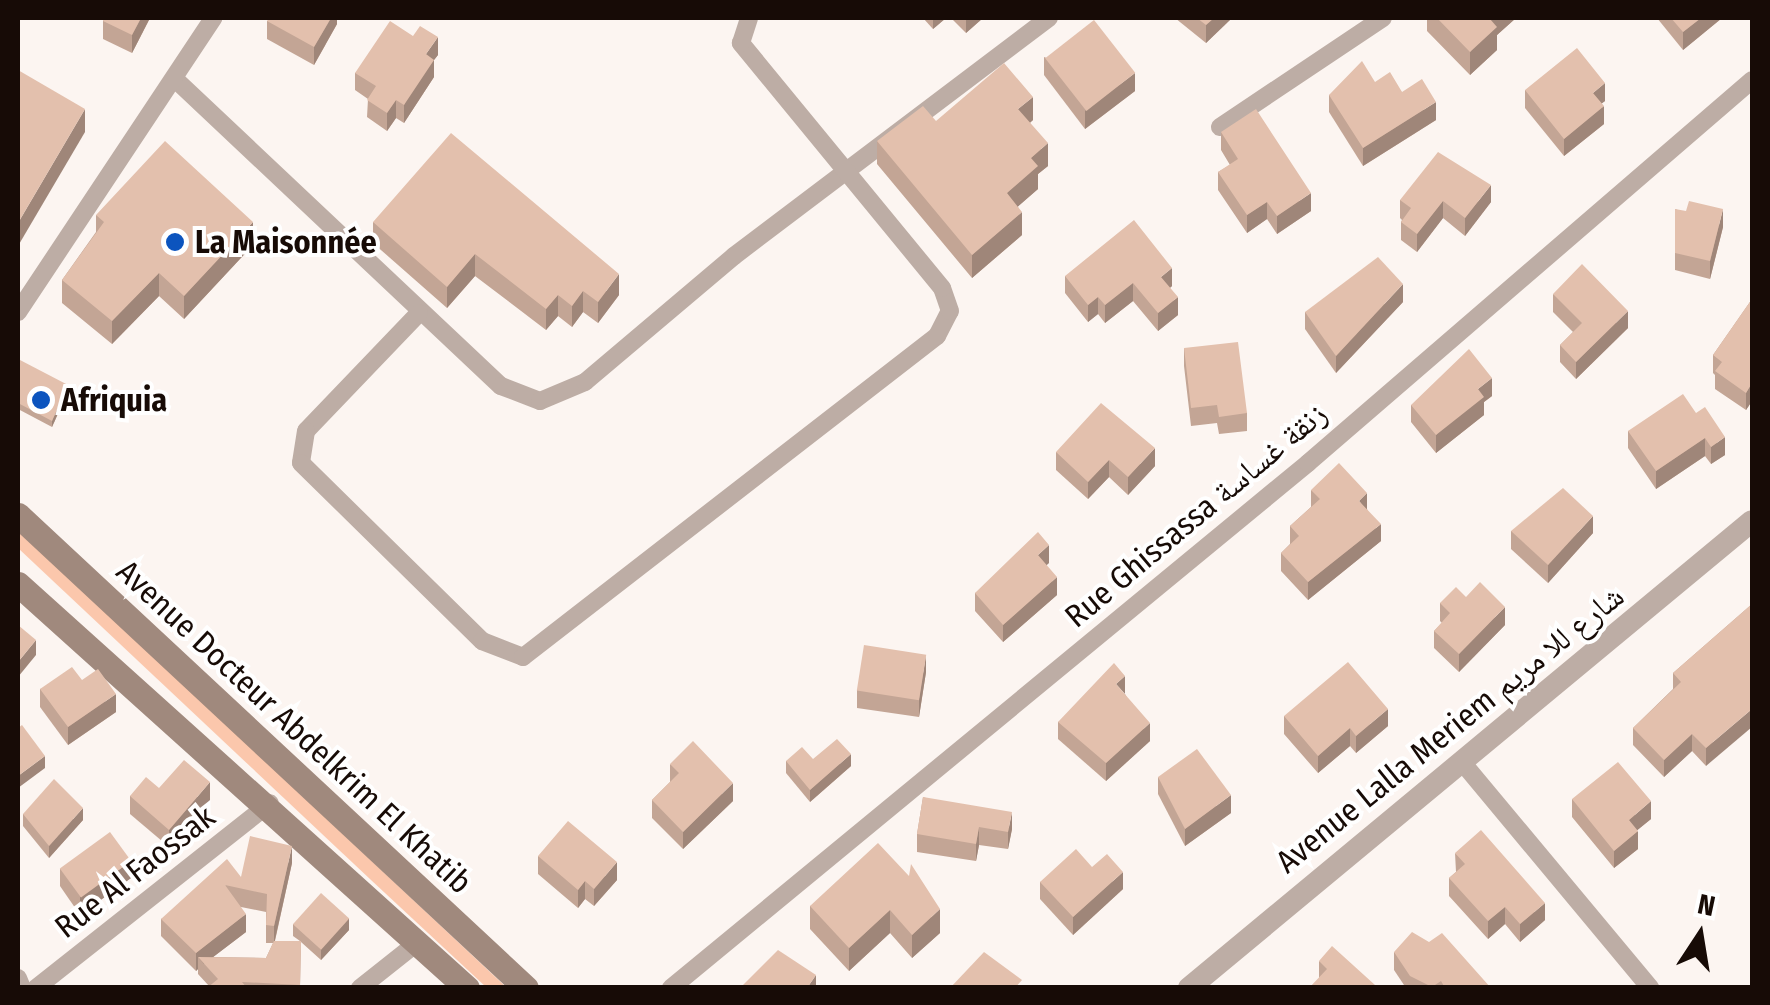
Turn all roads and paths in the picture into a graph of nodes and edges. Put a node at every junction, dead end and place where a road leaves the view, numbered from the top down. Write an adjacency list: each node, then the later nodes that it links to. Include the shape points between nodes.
1 (213, 18): 5 (street)
2 (749, 18): 8 (street, via 740,42)
3 (1049, 18): 8 (street)
4 (1383, 18): 7 (street)
5 (176, 80): 9 (street); 10 (street)
6 (1752, 80): 23 (street, Rue Ghissassa زنقة غساسة, via 1308,463)
7 (1220, 128)
8 (851, 174): 10 (street, via 561,398 540,401 502,386); 10 (street, via 942,288 946,324 523,657 482,642 301,463 306,431)
9 (18, 312)
10 (419, 312)
11 (18, 515): 22 (main road, Avenue Docteur Abdelkrim El Khatib)
12 (1752, 522): 14 (street, Avenue Lalla Meriem شارع للا مريم)
13 (18, 584): 15 (main road)
14 (1462, 762): 24 (street, Avenue Lalla Meriem شارع للا مريم); 25 (street)
15 (270, 803): 16 (main road); 19 (street, Rue Al Faossak)
16 (418, 942): 20 (street); 21 (main road)
17 (18, 978): 18 (street)
18 (22, 988)
19 (36, 988)
20 (360, 988)
21 (467, 988)
22 (526, 988)
23 (671, 988)
24 (1190, 988)
25 (1650, 988)

